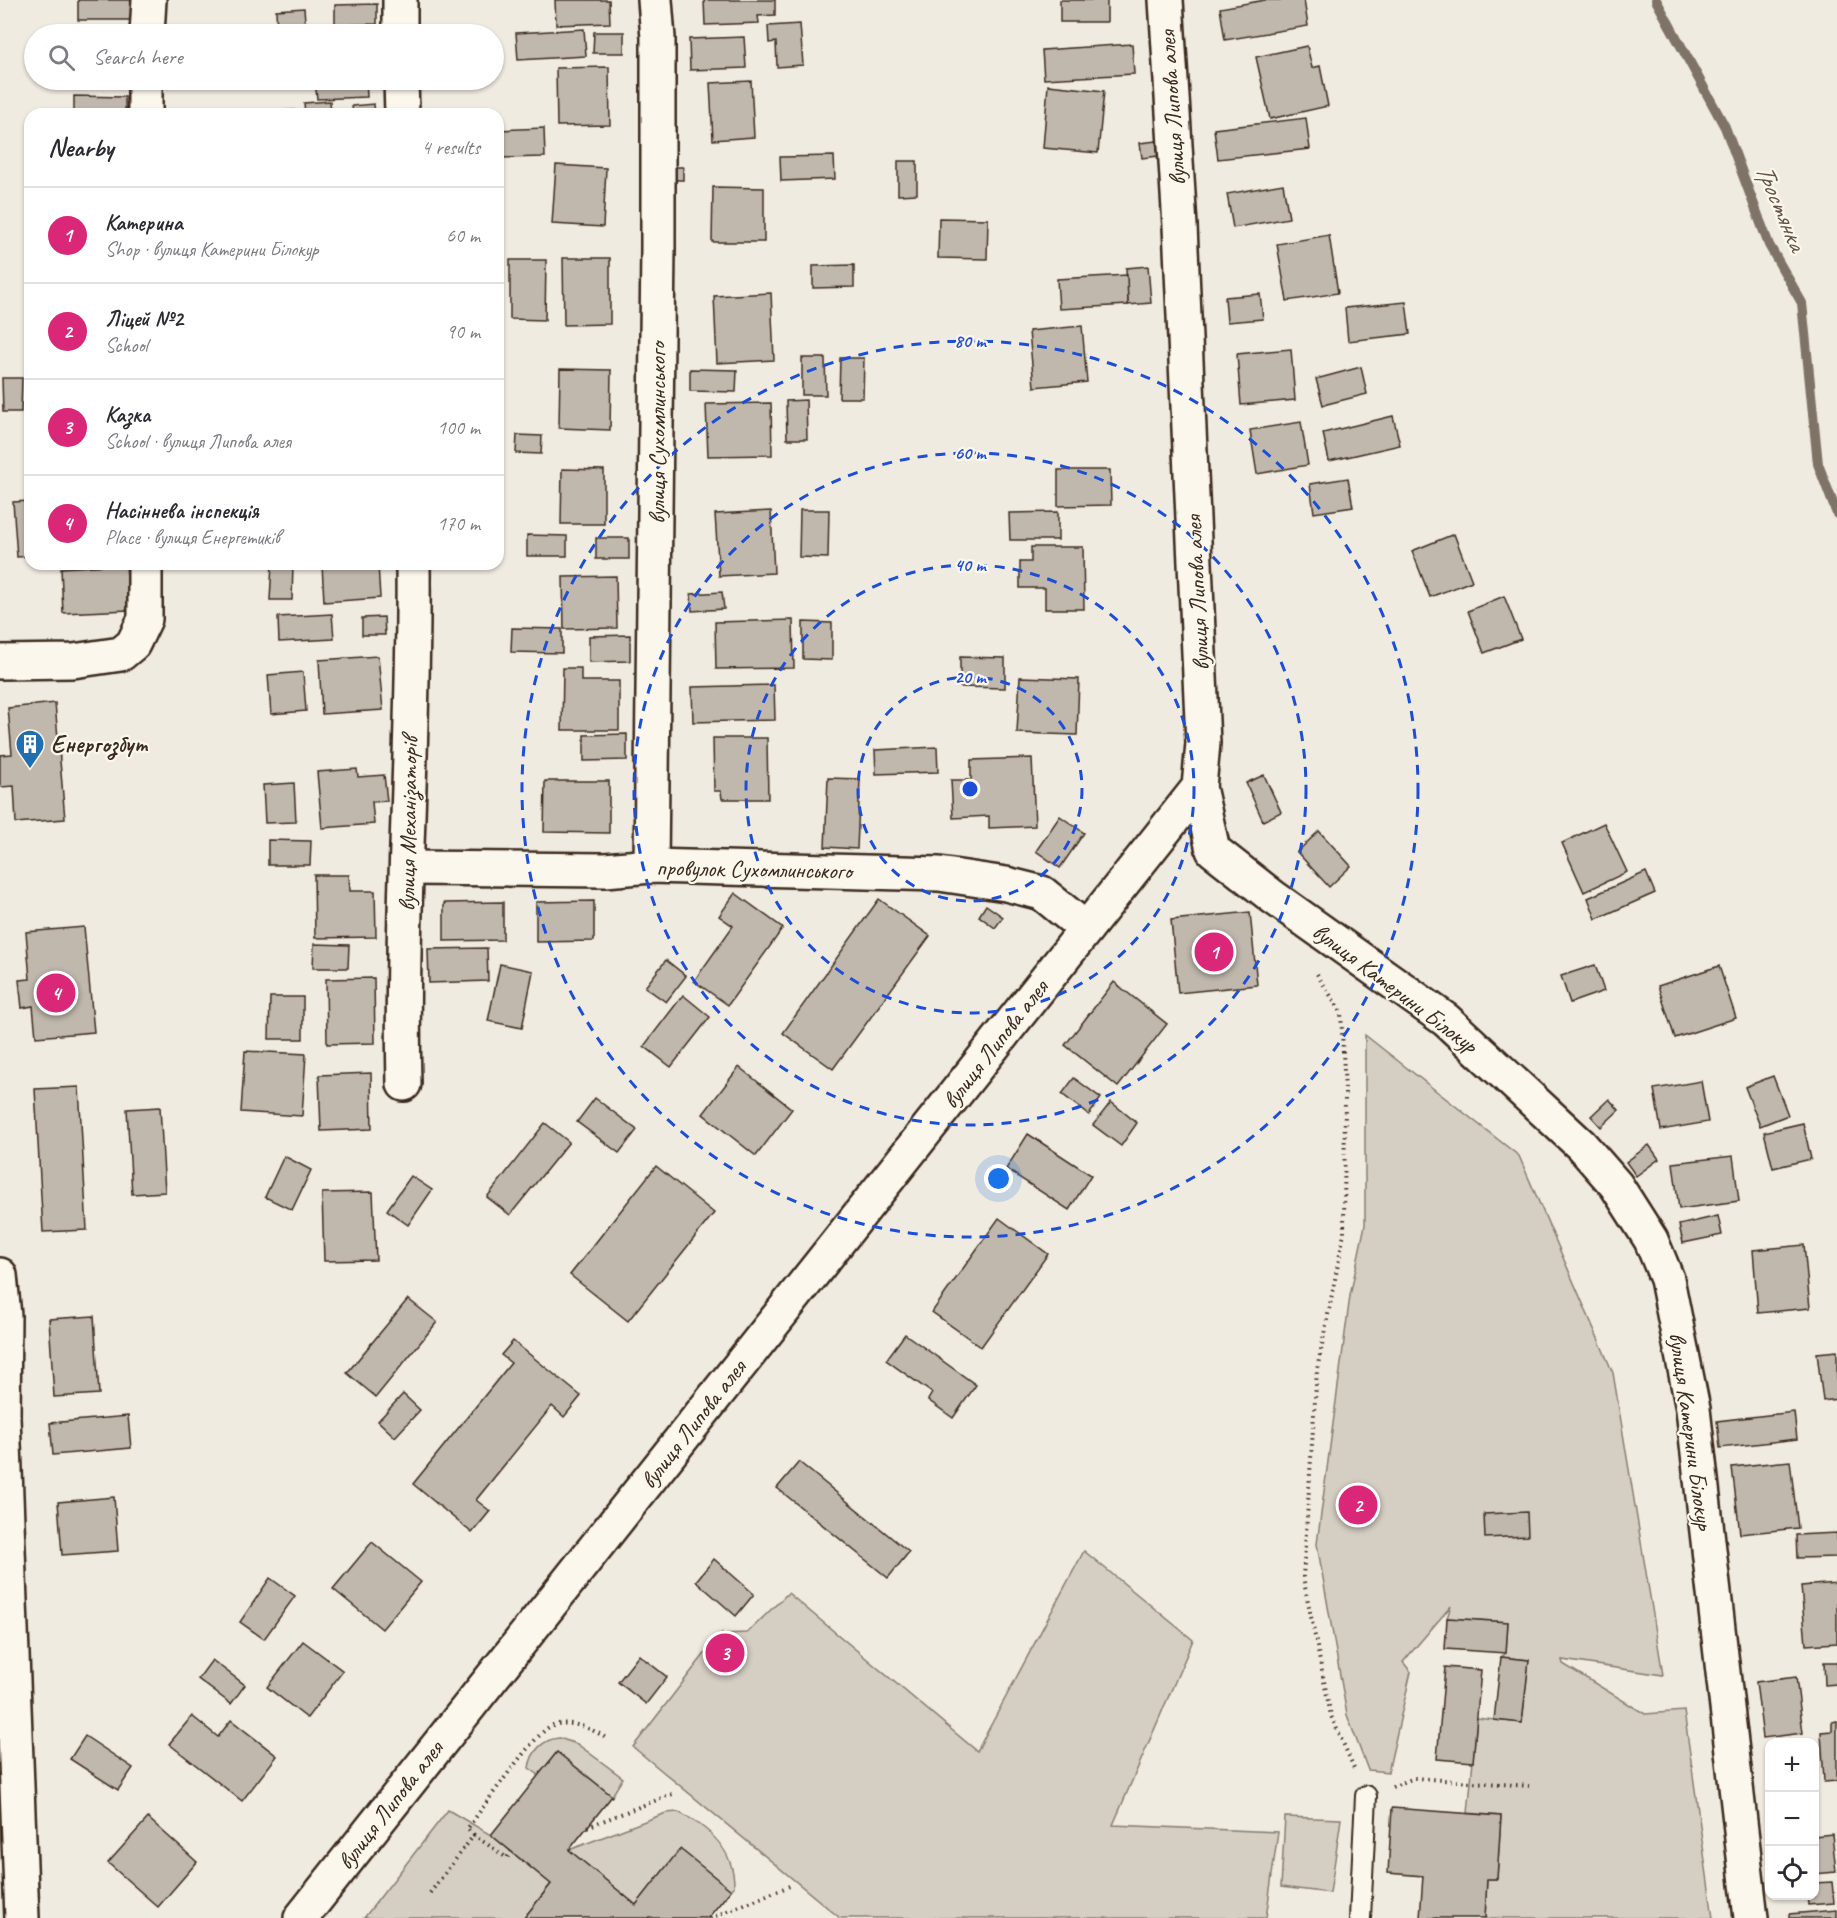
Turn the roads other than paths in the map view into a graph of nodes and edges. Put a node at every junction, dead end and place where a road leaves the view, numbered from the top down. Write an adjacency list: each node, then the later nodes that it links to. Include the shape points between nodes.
1 (149, 0): 5 (street)
2 (400, 0): 6 (street)
3 (655, 0): 15 (street, вулиця Сухомлинського, via 658,248)
4 (1166, 0): 14 (street, вулиця Липова алея, via 1203,731)
5 (148, 24)
6 (400, 24)
7 (145, 90): 9 (street)
8 (401, 90): 10 (street)
9 (145, 108)
10 (402, 108)
11 (145, 570): 13 (street, via 145,619 133,644 121,654 73,661)
12 (413, 570): 16 (street, вулиця Механізаторів)
13 (0, 662)
14 (1199, 787): 17 (street, вулиця Липова алея); 24 (street, вулиця Катерини Білокур, via 1214,850 1273,897 1446,1020 1581,1145 1616,1185 1651,1240 1667,1279 1693,1409)
15 (651, 866): 16 (street, провулок Сухомлинського, via 605,870); 17 (street, провулок Сухомлинського, via 939,874 1042,893)
16 (408, 868): 18 (street, вулиця Механізаторів, via 402,989)
17 (1086, 929): 22 (street, вулиця Липова алея)
18 (404, 1084)
19 (0, 1275): 21 (street)
20 (1366, 1796): 23 (lane)
21 (22, 1918)
22 (301, 1918)
23 (1360, 1918)
24 (1751, 1918)

